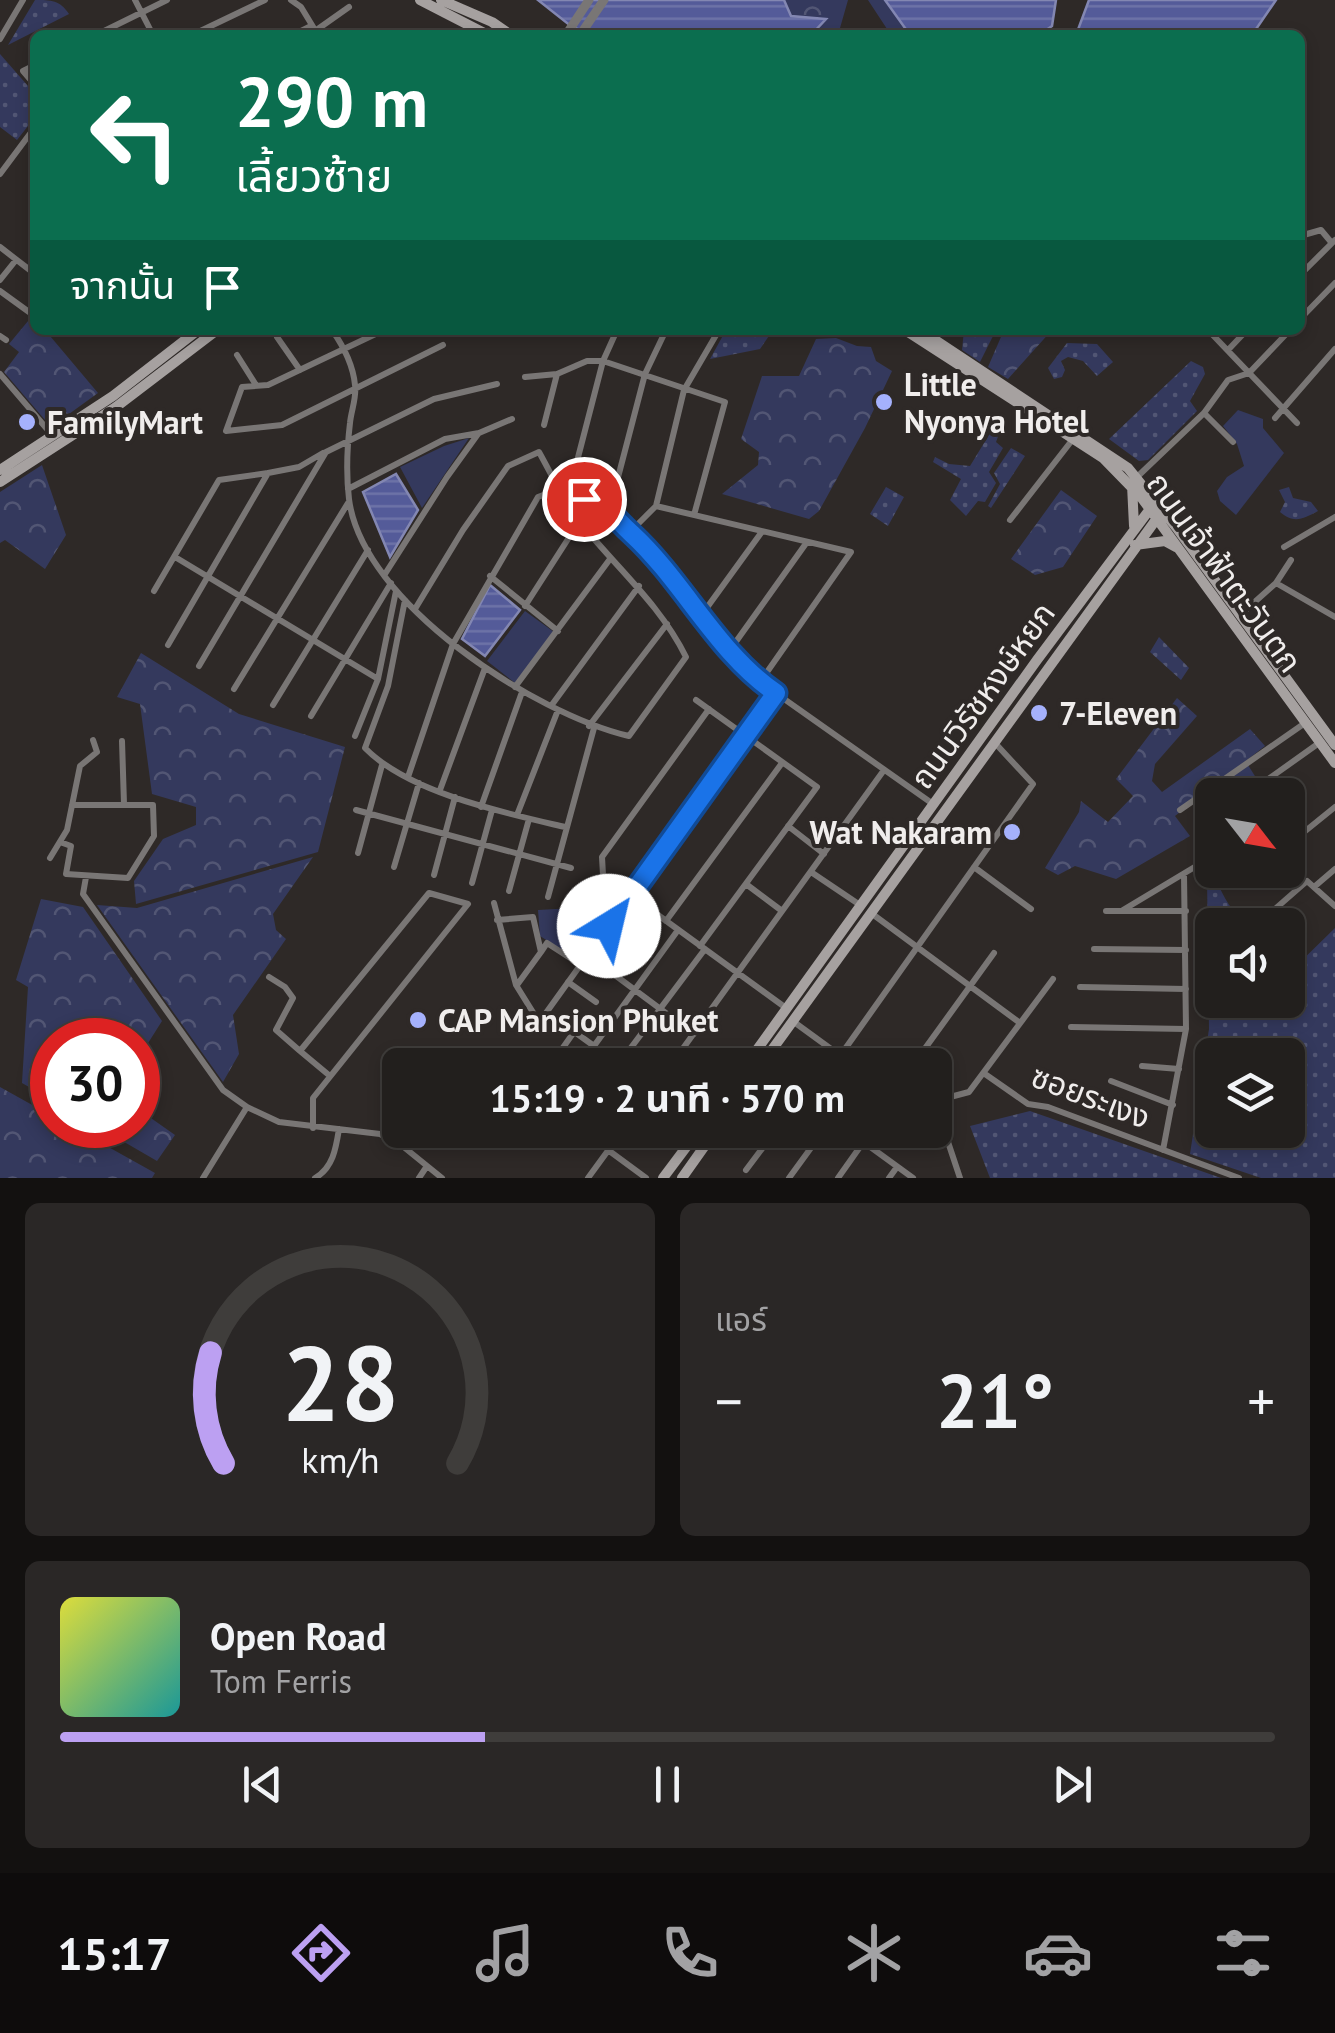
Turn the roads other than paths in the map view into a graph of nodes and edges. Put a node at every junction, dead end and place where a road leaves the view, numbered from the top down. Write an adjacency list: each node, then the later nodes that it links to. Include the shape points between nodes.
1 (23, 0): 21 (street)
2 (135, 0): 11 (street)
3 (168, 0): 11 (street)
4 (266, 0): 14 (street)
5 (292, 0): 15 (street)
6 (420, 0): 17 (main road)
7 (442, 0): 18 (main road)
8 (589, 0): 19 (street)
9 (604, 0): 20 (street)
10 (350, 6): 16 (street)
11 (141, 12): 12 (street); 13 (street)
12 (106, 30)
13 (150, 30)
14 (203, 30)
15 (314, 30)
16 (316, 30)
17 (478, 30)
18 (504, 30)
19 (569, 30)
20 (583, 30)
21 (0, 39)
22 (30, 135): 23 (street)
23 (0, 174)
24 (1305, 235): 25 (street, via 1321,230)
25 (1333, 242): 29 (street)
26 (0, 247): 27 (street)
27 (16, 260): 28 (street); 30 (street)
28 (30, 270)
29 (1305, 270)
30 (0, 280)
31 (1335, 283): 34 (street)
32 (0, 291): 33 (street)
33 (29, 312)
34 (1305, 315)
35 (191, 335): 71 (main road)
36 (210, 335): 78 (main road, via 116,407)
37 (336, 335): 49 (street)
38 (374, 335): 49 (street)
39 (614, 335): 53 (street)
40 (664, 335): 58 (street)
41 (716, 335): 63 (street)
42 (913, 335): 72 (main road, ถนนเจ้าฟ้าตะวันตก)
43 (928, 335): 79 (main road, ถนนเจ้าฟ้าตะวันตก, via 1105,450)
44 (1213, 335): 51 (street)
45 (1242, 335): 51 (street)
46 (1285, 335): 55 (street)
47 (277, 337): 54 (street)
48 (442, 345): 62 (street)
49 (346, 349): 54 (street); 62 (street)
50 (1335, 349): 64 (street)
51 (1228, 350): 55 (street)
52 (238, 355): 61 (street)
53 (603, 361): 57 (street, via 587,360); 58 (street); 84 (street, via 573,486 584,499)
54 (300, 370): 61 (street)
55 (1249, 373): 64 (street); 65 (street, via 1228,380)
56 (0, 374): 71 (street)
57 (556, 374): 59 (street); 69 (street)
58 (644, 374): 63 (street); 84 (street)
59 (525, 377)
60 (498, 384): 73 (street, via 434,399)
61 (257, 386): 62 (street, via 242,387 226,431 282,424)
62 (356, 388): 73 (street)
63 (684, 390): 83 (street); 86 (street, via 725,402)
64 (1282, 409): 66 (street); 68 (street)
65 (1204, 412): 74 (street); 79 (street)
66 (1275, 418)
67 (512, 419): 70 (street)
68 (1297, 423)
69 (544, 425)
70 (479, 433): 80 (street, via 445,439); 101 (street)
71 (54, 436): 76 (main road)
72 (1073, 439): 79 (main road, ถนนเจ้าฟ้าตะวันตก); 88 (street)
73 (348, 442): 75 (street); 80 (street)
74 (1234, 442)
75 (326, 452): 77 (street); 108 (street)
76 (0, 470)
77 (268, 472): 98 (street, via 218,480); 102 (street)
78 (0, 482)
79 (1134, 482): 85 (main road, ถนนเจ้าฟ้าตะวันตก); 90 (main road)
80 (348, 489): 82 (street)
81 (559, 489): 89 (street); 103 (street, via 538,497); 111 (street, via 539,452 508,466)
82 (349, 500): 96 (street); 113 (street)
83 (656, 506): 86 (street); 91 (street)
84 (610, 508): 91 (street)
85 (1156, 509): 90 (main road, ถนนวิรัชหงษ์หยก); 94 (main road, ถนนวิรัชหงษ์หยก); 97 (main road, ถนนเจ้าฟ้าตะวันตก); 114 (main road, ถนนเจ้าฟ้าตะวันตก)
86 (694, 515): 92 (street)
87 (1335, 517): 95 (street)
88 (1010, 520)
89 (579, 522): 99 (street); 110 (street)
90 (1134, 528): 123 (main road, ถนนวิรัชหงษ์หยก)
91 (630, 532): 112 (street)
92 (761, 533): 93 (street); 112 (street)
93 (807, 542): 121 (street); 128 (street, via 851,552)
94 (1135, 545): 97 (main road, via 1165,541); 126 (main road, ถนนวิรัชหงษ์หยก)
95 (1284, 547)
96 (368, 550): 101 (street); 118 (street)
97 (1180, 550): 137 (main road, ถนนเจ้าฟ้าตะวันตก)
98 (175, 556): 102 (street); 107 (street)
99 (610, 558): 106 (street); 117 (street)
100 (1292, 560): 104 (street)
101 (385, 574): 105 (street)
102 (207, 576): 108 (street); 120 (street)
103 (490, 576): 110 (street); 119 (street)
104 (1276, 582): 114 (street); 115 (street)
105 (393, 586): 109 (street); 122 (street); 127 (street)
106 (639, 586): 116 (street); 134 (street)
107 (154, 591)
108 (242, 596): 113 (street); 124 (street)
109 (405, 600): 111 (street); 148 (street, via 388,686 365,748)
110 (524, 606): 117 (street)
111 (415, 609): 119 (street)
112 (703, 614): 121 (street)
113 (276, 616): 118 (street); 129 (street)
114 (1239, 616): 145 (main road, ถนนเจ้าฟ้าตะวันตก)
115 (1335, 616)
116 (667, 624): 138 (street); 138 (street, via 686,658 629,736)
117 (558, 631): 130 (street)
118 (312, 638): 122 (street); 133 (street)
119 (453, 644): 125 (street); 150 (street)
120 (168, 645)
121 (730, 650): 128 (street)
122 (346, 659): 127 (street); 136 (street)
123 (1037, 660): 126 (main road); 156 (main road, ถนนวิรัชหงษ์หยก)
124 (199, 666)
125 (485, 668): 130 (street); 153 (street)
126 (1048, 668): 143 (main road, ถนนวิรัชหงษ์หยก)
127 (378, 679): 139 (street)
128 (760, 682): 131 (street)
129 (234, 689)
130 (519, 689): 134 (street); 158 (street)
131 (776, 693): 140 (street); 149 (street)
132 (696, 700): 135 (street)
133 (273, 705)
134 (554, 708): 138 (street); 164 (street)
135 (709, 710): 140 (street); 193 (street, via 602,857 603,875)
136 (311, 716)
137 (1304, 723): 144 (main road, ถนนเจ้าฟ้าตะวันตก); 162 (street)
138 (592, 727): 168 (street)
139 (356, 736)
140 (745, 736): 146 (street); 193 (street)
141 (93, 740): 157 (street, via 97,752 80,766)
142 (122, 741): 155 (street)
143 (994, 742): 178 (main road, ถนนวิรัชหงษ์หยก); 181 (street, via 1033,784)
144 (1320, 743): 147 (main road, ถนนเจ้าฟ้าตะวันตก); 151 (street)
145 (1335, 745)
146 (782, 763): 167 (street, via 817,786); 206 (street)
147 (1335, 763)
148 (382, 765): 150 (street); 163 (street)
149 (884, 770): 156 (street); 175 (street)
150 (408, 777): 152 (street)
151 (1270, 778)
152 (419, 783): 153 (street); 166 (street)
153 (440, 790): 154 (street)
154 (455, 798): 158 (street); 170 (street)
155 (124, 804): 157 (street); 188 (street, via 153,805 154,836 128,878)
156 (934, 804): 173 (main road, ถนนวิรัชหงษ์หยก)
157 (72, 806): 171 (street)
158 (481, 807): 161 (street)
159 (1335, 807): 169 (street)
160 (356, 810): 163 (street)
161 (492, 810): 164 (street); 172 (street)
162 (1180, 810)
163 (368, 814): 166 (street); 174 (street)
164 (518, 815): 165 (street)
165 (528, 819): 168 (street); 176 (street)
166 (407, 823): 170 (street); 180 (street)
167 (788, 826): 175 (street); 190 (street)
168 (565, 827): 179 (street)
169 (1305, 831)
170 (444, 834): 172 (street); 187 (street)
171 (60, 842): 177 (street); 188 (street, via 71,846 66,874)
172 (482, 846): 176 (street); 189 (street)
173 (901, 851): 178 (main road); 196 (main road, ถนนวิรัชหงษ์หยก)
174 (358, 853)
175 (824, 854): 185 (street)
176 (518, 855): 179 (street); 192 (street)
177 (50, 858)
178 (911, 858): 204 (main road, ถนนวิรัชหงษ์หยก)
179 (556, 866): 182 (street); 194 (street)
180 (394, 867)
181 (974, 867): 199 (street); 211 (street)
182 (571, 868)
183 (1195, 868): 186 (street)
184 (1335, 869): 191 (street)
185 (811, 872): 196 (street); 201 (street)
186 (1184, 874): 200 (street); 203 (street)
187 (434, 875)
188 (86, 876): 256 (street, via 83,894 223,1090)
189 (472, 883)
190 (746, 884): 201 (street); 210 (street)
191 (1314, 887): 197 (street); 198 (street, via 1305,882)
192 (509, 890)
193 (632, 896): 206 (street); 207 (street)
194 (548, 897)
195 (494, 903): 205 (street)
196 (860, 905): 228 (main road, ถนนวิรัชหงษ์หยก)
197 (1335, 906)
198 (1276, 908)
199 (1031, 909)
200 (1123, 910): 202 (street); 203 (street)
201 (782, 911): 218 (street)
202 (1106, 911)
203 (1186, 911): 213 (street)
204 (871, 913): 211 (street); 231 (main road, ถนนวิรัชหงษ์หยก)
205 (496, 920): 214 (street, via 533,918); 223 (street)
206 (666, 921): 208 (street)
207 (609, 926): 209 (street); 216 (street)
208 (678, 930): 210 (street); 226 (street)
209 (637, 946)
210 (703, 948): 218 (street); 229 (street)
211 (920, 948): 222 (street); 246 (street)
212 (1094, 949): 213 (street)
213 (1186, 950): 225 (street)
214 (541, 952): 217 (street, via 547,942); 223 (street)
215 (994, 953): 222 (street)
216 (588, 955): 217 (street); 226 (street)
217 (581, 965): 221 (street)
218 (737, 973): 228 (street); 238 (street)
219 (268, 978): 248 (street, via 293,998 276,1030)
220 (1053, 980): 233 (street)
221 (568, 982): 227 (street); 230 (street)
222 (971, 984): 233 (street); 247 (street)
223 (517, 985): 232 (street)
224 (1080, 987): 225 (street)
225 (1186, 988): 235 (street)
226 (634, 990): 229 (street); 239 (street)
227 (596, 1002)
228 (786, 1008): 243 (main road, ถนนวิรัชหงษ์หยก)
229 (660, 1009): 238 (street); 241 (street)
230 (547, 1012): 232 (street); 237 (street)
231 (793, 1021): 244 (main road, ถนนวิรัชหงษ์หยก); 245 (street)
232 (540, 1022): 236 (street)
233 (1020, 1023): 251 (street)
234 (1071, 1026): 235 (street)
235 (1186, 1029): 250 (street)
236 (533, 1031)
237 (574, 1032): 239 (street); 240 (street)
238 (694, 1034): 242 (street)
239 (594, 1046)
240 (563, 1048)
241 (629, 1048)
242 (683, 1048)
243 (758, 1048)
244 (773, 1048)
245 (829, 1048)
246 (846, 1048)
247 (925, 1048)
248 (300, 1051): 252 (street); 252 (street, via 428,892 468,904)
249 (1142, 1066): 250 (street)
250 (1179, 1068): 255 (street)
251 (984, 1074): 254 (street, via 969,1092); 267 (street, ซอยระเงง, via 1028,1104)
252 (330, 1076): 257 (street, via 313,1098)
253 (1110, 1082): 255 (street)
254 (952, 1097)
255 (1174, 1105): 267 (street)
256 (247, 1107): 257 (street); 271 (street)
257 (313, 1128): 258 (street)
258 (339, 1129): 268 (street, via 380,1134); 272 (street, via 335,1154)
259 (685, 1148): 277 (main road)
260 (703, 1148): 278 (main road)
261 (762, 1148): 270 (street)
262 (811, 1148): 279 (street)
263 (859, 1148): 280 (street)
264 (871, 1148): 269 (street)
265 (950, 1148): 283 (street)
266 (608, 1150): 275 (street); 276 (street)
267 (1163, 1150): 284 (street, ซอยระเงง)
268 (427, 1166): 273 (street); 274 (street)
269 (897, 1167): 281 (street); 282 (street)
270 (746, 1170)
271 (203, 1178)
272 (315, 1178)
273 (419, 1178)
274 (442, 1178)
275 (588, 1178)
276 (646, 1178)
277 (663, 1178)
278 (682, 1178)
279 (789, 1178)
280 (838, 1178)
281 (889, 1178)
282 (913, 1178)
283 (960, 1178)
284 (1239, 1178)

